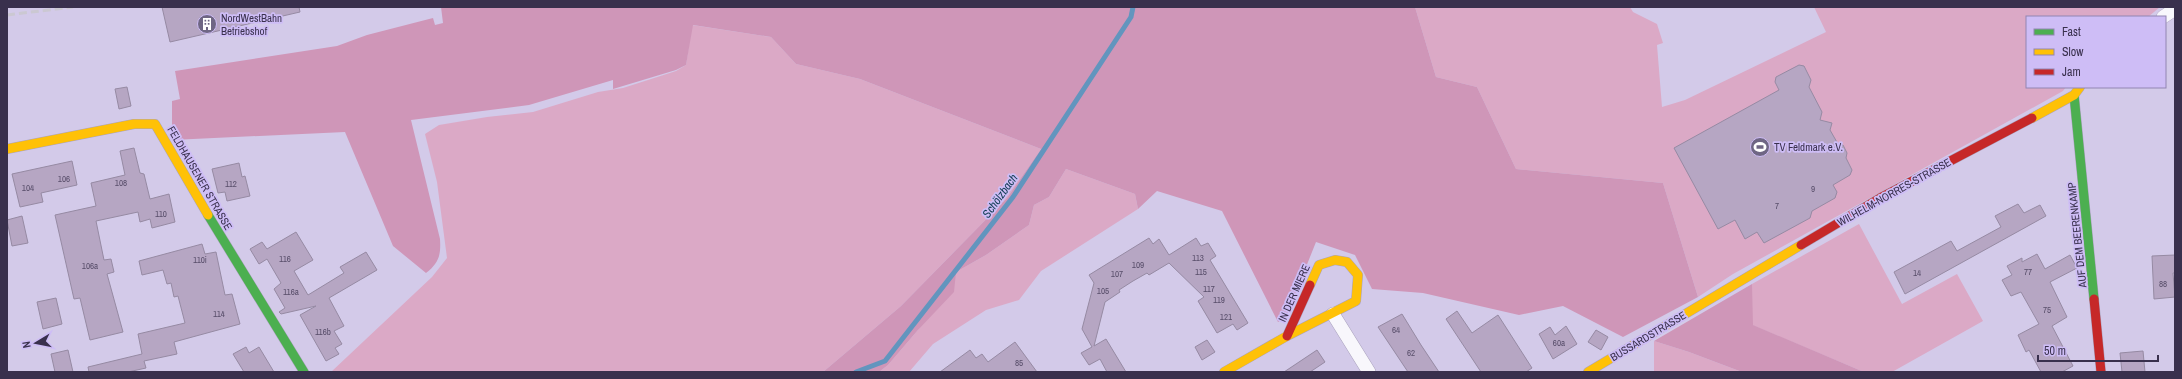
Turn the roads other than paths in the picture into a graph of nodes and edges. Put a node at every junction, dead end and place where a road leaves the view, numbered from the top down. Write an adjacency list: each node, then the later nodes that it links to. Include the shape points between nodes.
1 (2175, 9): 2 (street)
2 (2164, 16)
3 (2079, 88): 4 (street, WILHELM-NORRES-STRASSE)
4 (2074, 95): 6 (street, WILHELM-NORRES-STRASSE, via 1880,198); 13 (street, AUF DEM BEERENKAMP)
5 (7, 149): 9 (street, FELDHAUSENER STRASSE, via 134,124 155,124)
6 (1708, 300): 12 (street, BUSSARDSTRASSE)
7 (1333, 314): 8 (street, IN DER MIERE); 8 (street, IN DER MIERE, via 1356,301 1358,275 1348,262 1336,260 1319,265); 11 (street)
8 (1287, 336): 10 (street, IN DER MIERE)
9 (304, 372)
10 (1224, 372)
11 (1369, 372)
12 (1588, 372)
13 (2101, 372)

